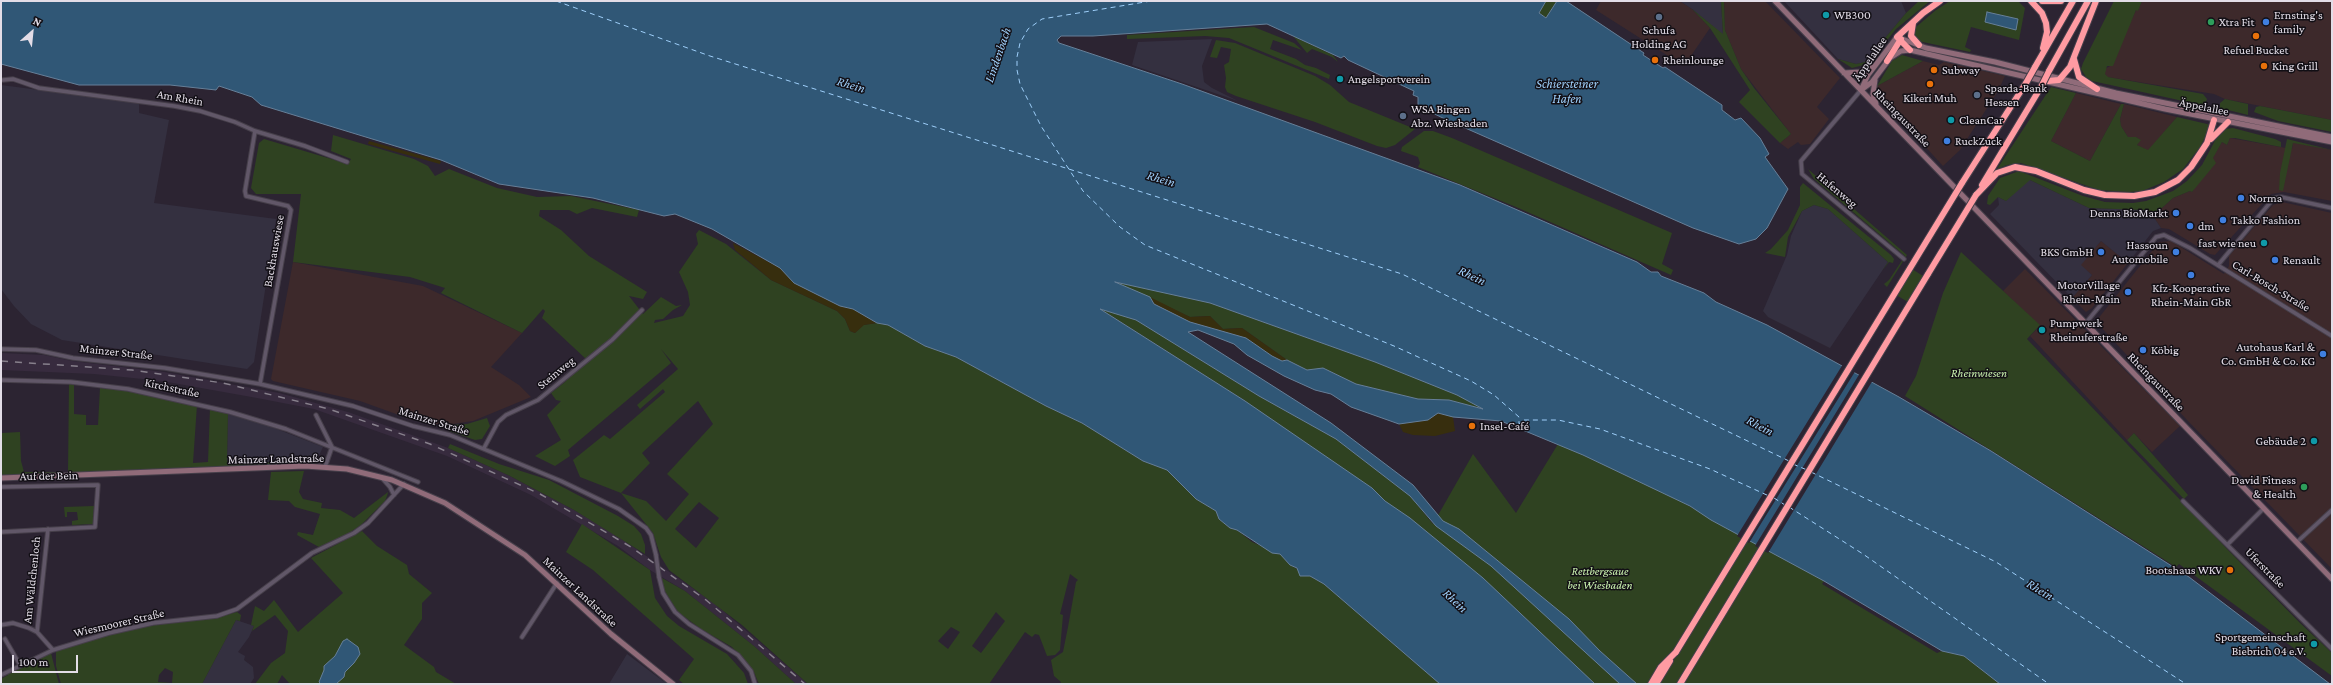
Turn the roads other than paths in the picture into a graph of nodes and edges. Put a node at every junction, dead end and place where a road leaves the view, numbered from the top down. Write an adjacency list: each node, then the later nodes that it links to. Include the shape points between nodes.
1 (1775, 1): 17 (main road, Rheingaustraße)
2 (1940, 1): 9 (highway)
3 (2031, 1): 16 (highway, via 2042,13 2047,27 2045,43)
4 (2042, 1): 5 (highway)
5 (2061, 1)
6 (2073, 1): 16 (highway)
7 (2088, 1): 32 (highway, bridge)
8 (2096, 1): 13 (highway)
9 (1914, 21): 10 (highway); 11 (highway, via 1911,36)
10 (1899, 39): 11 (main road, Äppelallee); 12 (highway); 14 (highway); 15 (main road, Äppelallee)
11 (1919, 45): 18 (main road, Äppelallee)
12 (1910, 50): 14 (main road, Äppelallee, via 1897,53); 21 (main road, Äppelallee)
13 (2074, 58): 18 (highway); 22 (highway, via 2079,76)
14 (1887, 61): 19 (main road, Äppelallee)
15 (1876, 64): 17 (main road, via 1863,71); 23 (main road, Äppelallee)
16 (2035, 67): 67 (highway, bridge)
17 (1844, 73): 23 (main road, Rheingaustraße)
18 (2061, 78): 21 (highway); 22 (main road, Äppelallee)
19 (1875, 79): 23 (main road, Äppelallee); 24 (main road, via 1874,96)
20 (3, 80): 27 (street, Am Rhein, via 13,79 39,88 180,107 215,115)
21 (2048, 82): 25 (main road, Äppelallee)
22 (2098, 89): 25 (main road, Äppelallee)
23 (1861, 90): 24 (main road, Rheingaustraße); 34 (street, Hafenweg, via 1801,161 1802,174)
24 (1879, 108): 37 (main road, Rheingaustraße)
25 (2215, 117): 26 (main road, Äppelallee); 28 (main road, Äppelallee); 30 (highway)
26 (2228, 122): 29 (main road, Äppelallee); 30 (highway)
27 (255, 131): 31 (street, Am Rhein); 41 (street, Backhauswiese, via 246,196 288,206 291,210)
28 (2332, 137)
29 (2332, 142)
30 (2207, 143): 32 (highway, via 2178,180 2145,194 2124,197 2094,193 2036,171 2015,167 1997,173)
31 (347, 162)
32 (1976, 195): 74 (highway, bridge)
33 (2332, 208): 35 (street, via 2282,197 2274,198)
34 (1904, 259)
35 (2218, 265): 37 (street, Carl-Bosch-Straße, via 2168,235 2156,237); 38 (street, Carl-Bosch-Straße)
36 (642, 310): 44 (street, Steinweg, via 612,340 538,400 506,415 498,422)
37 (2085, 324): 53 (main road, Rheingaustraße)
38 (2332, 336)
39 (1, 349): 41 (street, Mainzer Straße, via 36,350 73,358 165,368)
40 (1, 380): 43 (street, Kirchstraße, via 71,382 163,396 264,421)
41 (260, 384): 44 (street, Mainzer Straße, via 353,406)
42 (316, 415): 43 (street)
43 (332, 447): 45 (street); 48 (street, Kirchstraße)
44 (484, 448): 71 (street, Mainzer Straße, bridge, via 561,481 636,519 651,536 658,578 663,593 675,612 689,624 738,655 751,671)
45 (325, 467): 46 (main road, Mainzer Landstraße); 47 (main road, Mainzer Landstraße)
46 (380, 476): 49 (main road, Mainzer Landstraße); 51 (street)
47 (1, 478)
48 (418, 482)
49 (404, 484): 51 (street, Wiesmoorer Straße); 60 (main road, Mainzer Landstraße, via 428,494 468,517 525,555)
50 (1, 487): 55 (street, Auf der Bein, via 98,485 95,527)
51 (394, 495): 66 (street, Wiesmoorer Straße, via 368,523 354,533 312,553 237,609 217,616 136,627)
52 (2183, 501): 58 (street, Uferstraße)
53 (2264, 508): 57 (main road, Rheingaustraße); 58 (street)
54 (2332, 510): 57 (street)
55 (48, 529): 56 (street); 62 (street, Am Wäldchenloch)
56 (1, 532)
57 (2297, 542): 59 (main road, Rheingaustraße)
58 (2228, 544): 65 (street, Uferstraße)
59 (2332, 579)
60 (557, 583): 63 (street); 70 (main road, Mainzer Landstraße, via 611,634)
61 (1, 625): 62 (street, via 12,623)
62 (37, 632): 66 (street)
63 (522, 637)
64 (5, 639): 68 (street)
65 (2332, 649)
66 (53, 650): 68 (street, Wiesmoorer Straße)
67 (1676, 652): 72 (highway, via 1661,667); 73 (highway)
68 (20, 665): 69 (street, Wiesmoorer Straße)
69 (1, 676)
70 (673, 684)
71 (755, 684)
72 (1651, 684)
73 (1656, 684)
74 (1680, 684)

